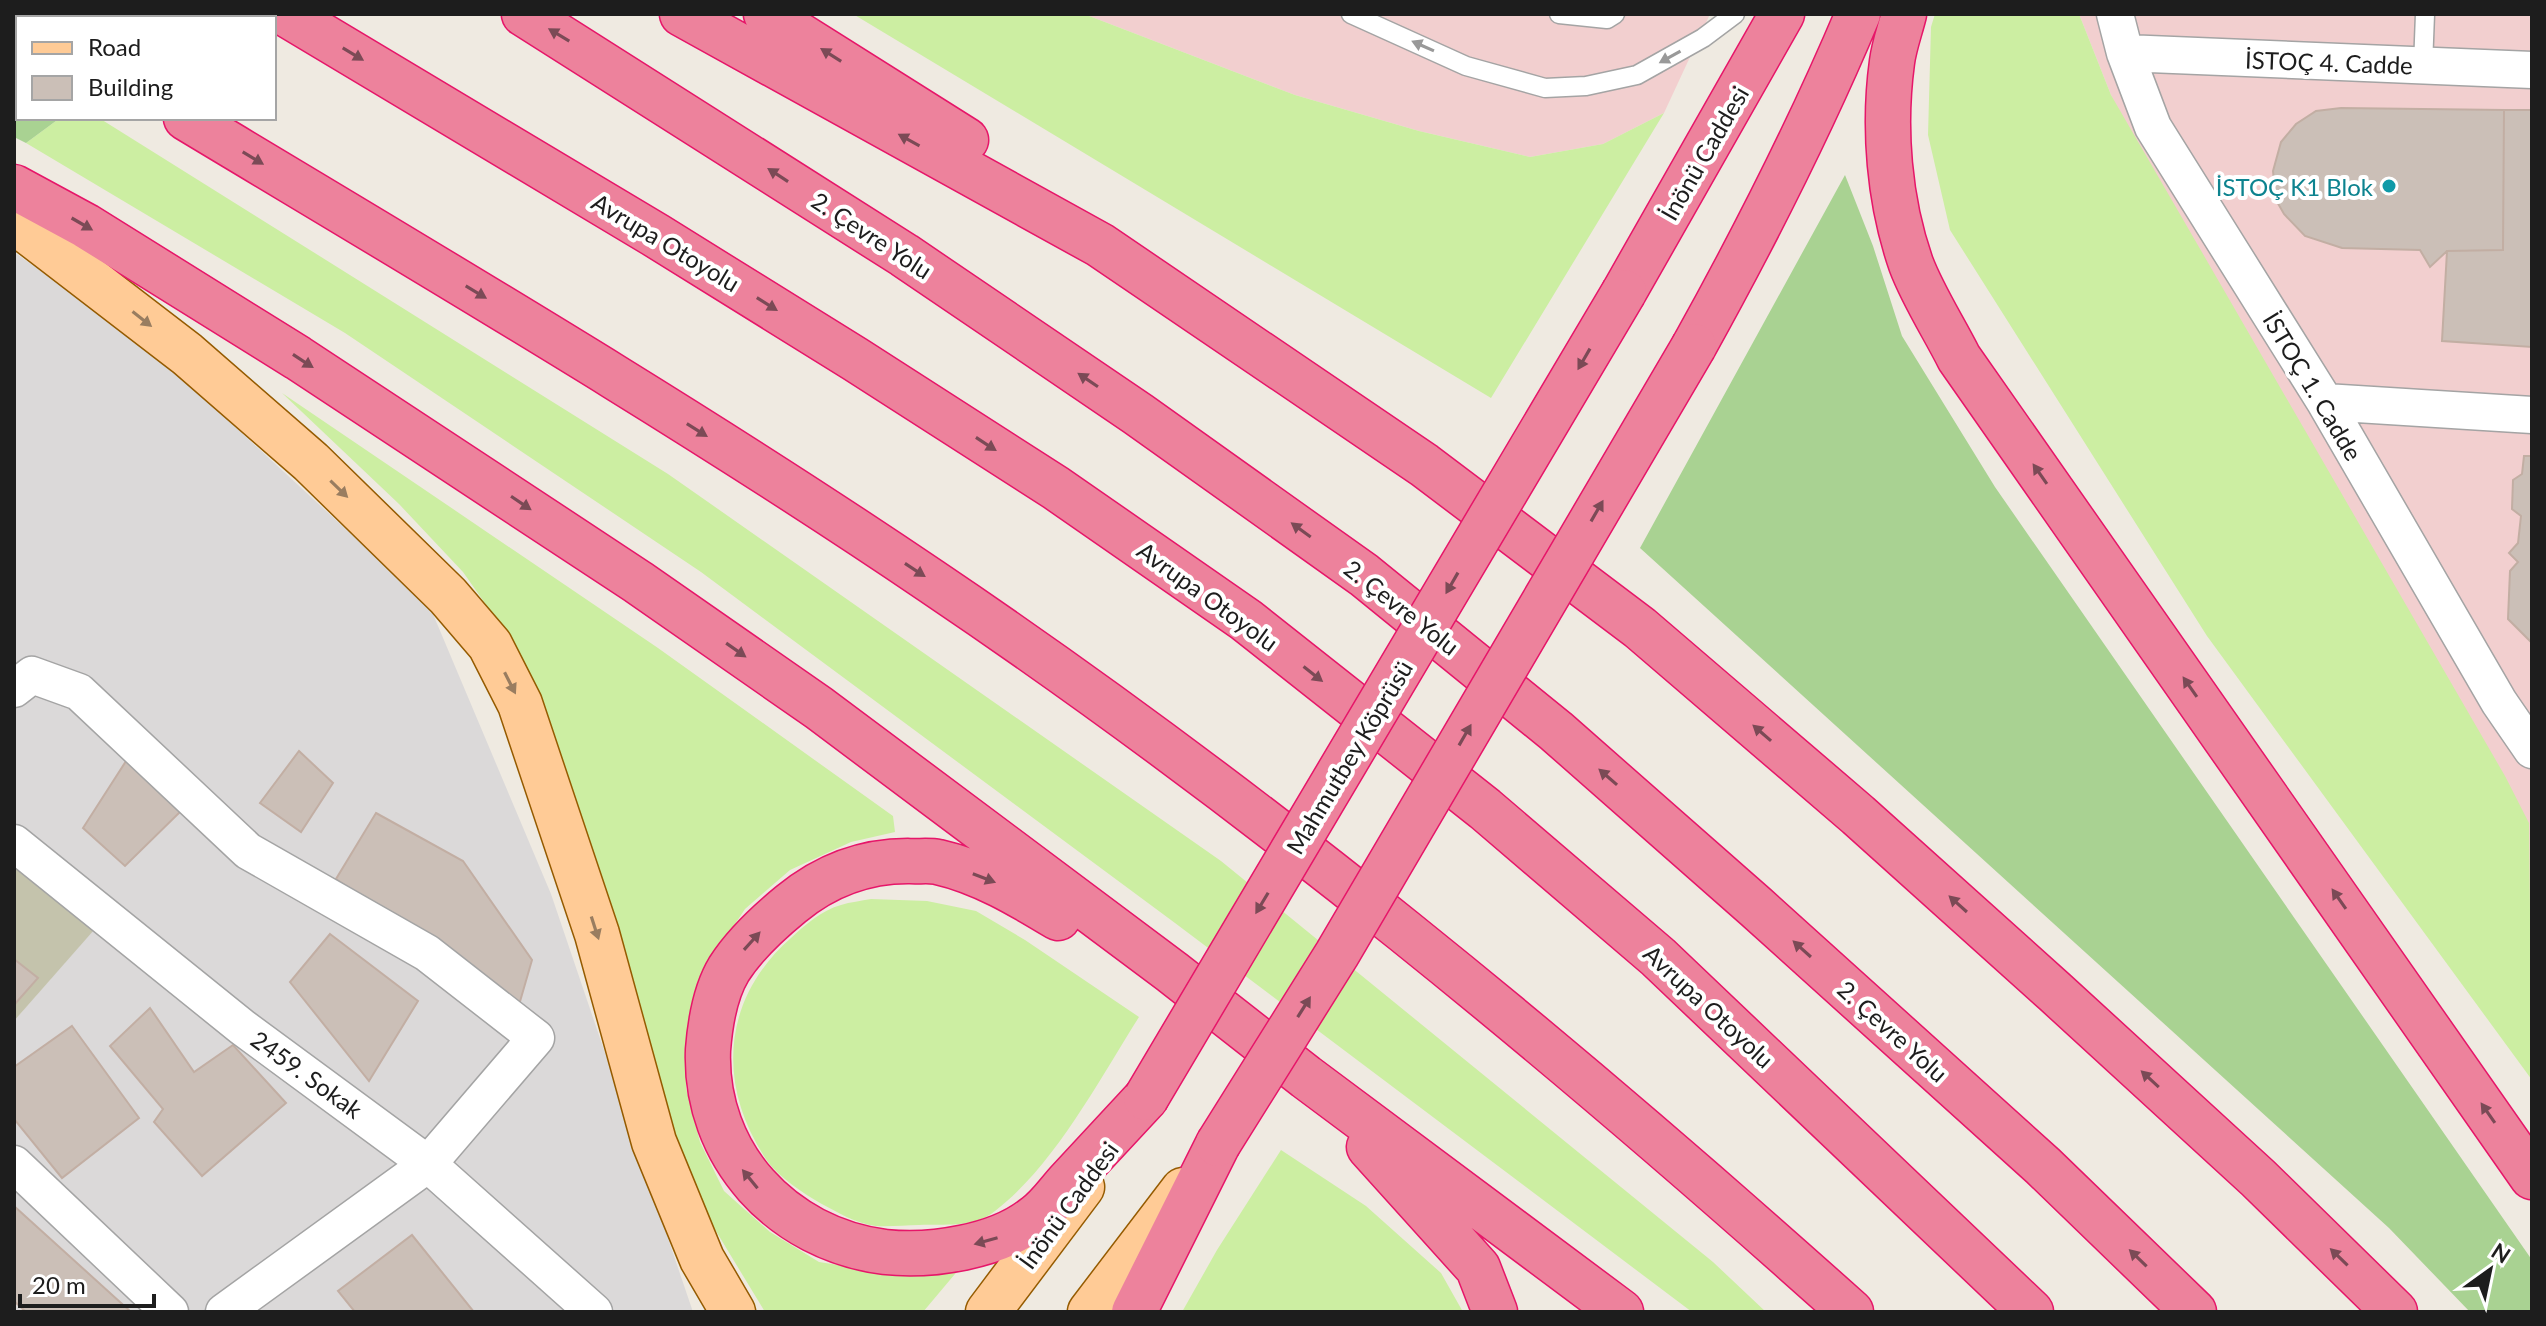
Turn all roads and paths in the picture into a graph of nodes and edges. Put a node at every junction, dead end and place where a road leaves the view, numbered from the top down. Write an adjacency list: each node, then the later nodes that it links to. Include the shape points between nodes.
1 (286, 14): 44 (highway, Avrupa Otoyolu, one-way to 44, via 855,359 1056,488 1246,620 1485,809 1658,957)
2 (524, 14): 45 (highway, 2. Çevre Yolu, one-way to 2, via 2043,1166 1744,897 1556,731 1364,575 904,255)
3 (682, 14): 20 (highway, one-way to 3)
4 (766, 14): 20 (highway, one-way to 4, via 998,160)
5 (1351, 14): 8 (lane, one-way to 5, via 1637,75 1545,88 1466,66)
6 (1559, 14): 7 (lane, via 1607,19)
7 (1615, 14)
8 (1735, 14)
9 (1782, 14): 21 (highway, İnönü Caddesi)
10 (1858, 14): 30 (highway, one-way to 10, bridge, via 1337,954 1694,346 1793,158)
11 (1904, 14): 33 (highway, one-way to 11, via 1959,358 1912,266 1894,197 1889,104 1892,61)
12 (2115, 14): 14 (street, İSTOÇ 1. Cadde)
13 (2425, 14): 15 (lane)
14 (2125, 53): 15 (street, İSTOÇ 4. Cadde); 22 (street, İSTOÇ 1. Cadde, via 2153,127)
15 (2423, 66): 16 (street, İSTOÇ 4. Cadde)
16 (2532, 70)
17 (189, 120): 43 (highway, one-way to 43, via 752,464 1108,705 1477,991 1685,1163)
18 (14, 187): 27 (highway, one-way to 27, via 298,358 638,582 819,708)
19 (14, 221): 37 (main road, one-way to 37, via 187,354 311,462 448,596 490,645 520,704 597,934 654,1142 702,1259)
20 (1100, 245): 46 (highway, one-way to 20, via 2055,992 1640,628 1424,465)
21 (1624, 292): 29 (highway, Mahmutbey Köprüsü, one-way to 29, bridge)
22 (2325, 402): 23 (street); 25 (street, İSTOÇ 1. Cadde)
23 (2532, 415)
24 (14, 689): 32 (street, via 32,675 79,692 248,851 427,953 536,1038)
25 (2532, 750)
26 (14, 843): 32 (street, 2459. Sokak, via 242,1027)
27 (1172, 972): 28 (highway); 29 (highway, Mahmutbey Köprüsü, one-way to 27, via 1035,1218 1012,1231 925,1253 864,1249 790,1216 733,1157 711,1097 709,1029 729,970 776,916 811,888 847,870 889,861 935,862 989,879 1104,942)
28 (1306, 1077): 41 (highway, via 1478,1268); 42 (highway)
29 (1146, 1098): 38 (main road, İnönü Caddesi)
30 (1218, 1144): 39 (main road); 40 (highway)
31 (14, 1164): 34 (street)
32 (428, 1164): 35 (street); 36 (street, 2459. Sokak)
33 (2532, 1177)
34 (170, 1312)
35 (224, 1312)
36 (594, 1312)
37 (733, 1312)
38 (988, 1312)
39 (1090, 1312)
40 (1134, 1312)
41 (1495, 1312)
42 (1621, 1312)
43 (1851, 1312)
44 (2031, 1312)
45 (2194, 1312)
46 (2395, 1312)

